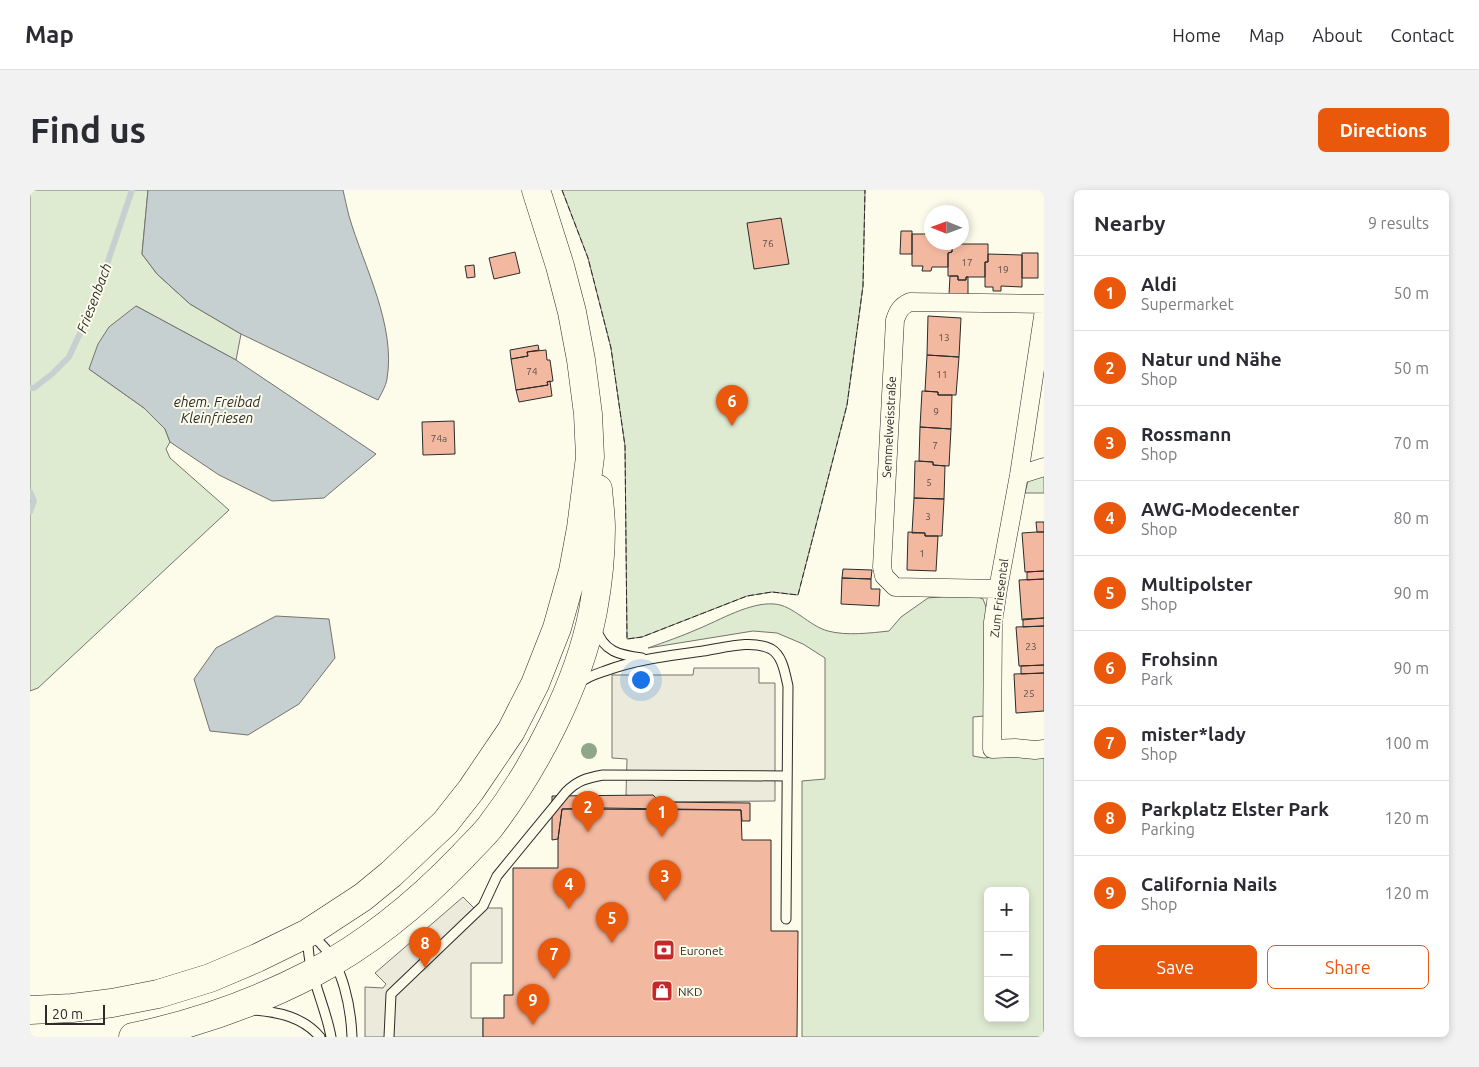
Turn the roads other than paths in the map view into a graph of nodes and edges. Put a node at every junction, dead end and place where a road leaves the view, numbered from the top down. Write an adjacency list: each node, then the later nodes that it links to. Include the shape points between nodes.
1 (536, 190): 4 (main road, via 572,312 588,414)
2 (1044, 304): 7 (street, Semmelweisstraße, via 910,302 903,305 895,320 884,576 895,586)
3 (1044, 310): 6 (street)
4 (590, 457): 8 (main road, via 598,489 601,528); 14 (main road, via 573,571 557,628 535,684 510,731 445,823 391,874)
5 (1044, 467): 6 (street)
6 (1019, 475): 7 (street, Zum Friesental)
7 (998, 589): 11 (street, Zum Friesental, via 993,622 992,749)
8 (593, 612): 9 (lane, via 597,631 608,648 620,655); 10 (main road)
9 (644, 659): 10 (lane, via 594,674); 12 (lane, via 752,644 771,649 783,666 788,686)
10 (568, 691): 15 (main road, via 523,780 489,829 438,882 378,931)
11 (1044, 749)
12 (787, 776): 13 (lane); 22 (lane, via 603,775 573,784 497,876 483,906 391,994)
13 (786, 919)
14 (308, 933): 15 (lane, via 322,945); 15 (lane, via 308,953); 16 (main road, via 210,978 158,994 112,1003)
15 (323, 967): 17 (main road); 20 (lane); 21 (lane, via 346,994)
16 (30, 1010)
17 (231, 1010): 18 (main road); 19 (lane, via 272,1011 286,1015 313,1029)
18 (133, 1037)
19 (320, 1037)
20 (331, 1037)
21 (352, 1037)
22 (390, 1037)

